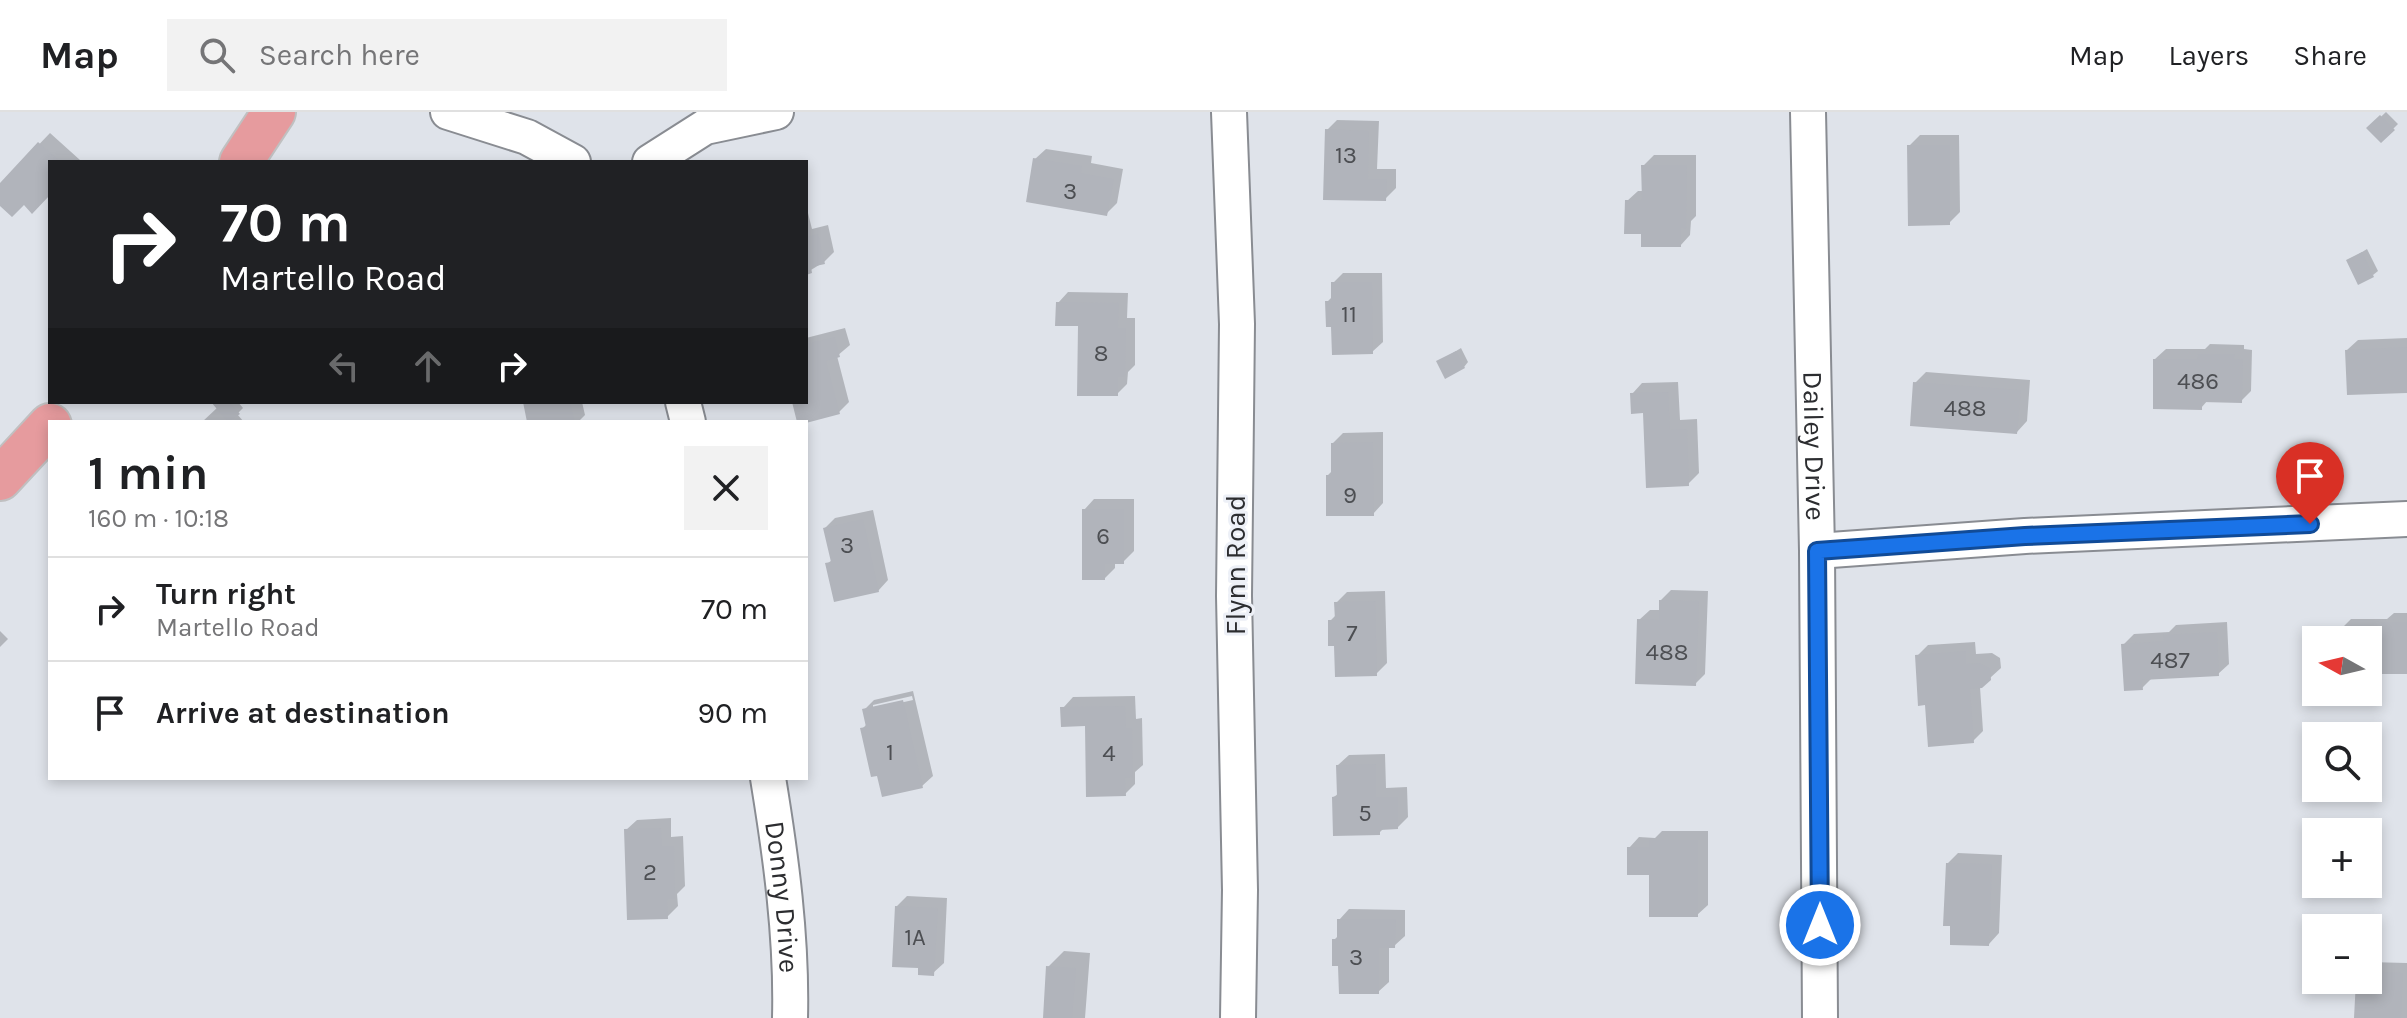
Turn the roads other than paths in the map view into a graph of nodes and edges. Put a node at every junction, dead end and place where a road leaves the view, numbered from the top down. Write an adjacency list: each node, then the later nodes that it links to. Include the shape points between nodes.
1 (274, 112): 6 (main road)
2 (448, 112): 7 (street, via 527,137)
3 (776, 112): 8 (street, via 705,127)
4 (1229, 112): 17 (street, Flynn Road, via 1237,324)
5 (1808, 112): 14 (street, Dailey Drive)
6 (242, 160)
7 (569, 160)
8 (653, 160)
9 (70, 404): 10 (main road)
10 (56, 420)
11 (48, 428): 12 (main road)
12 (0, 479)
13 (2407, 519): 14 (street)
14 (1817, 551): 18 (street, Dailey Drive)
15 (768, 780): 16 (street, Donny Drive, via 780,852)
16 (790, 1018)
17 (1238, 1018)
18 (1820, 1018)

